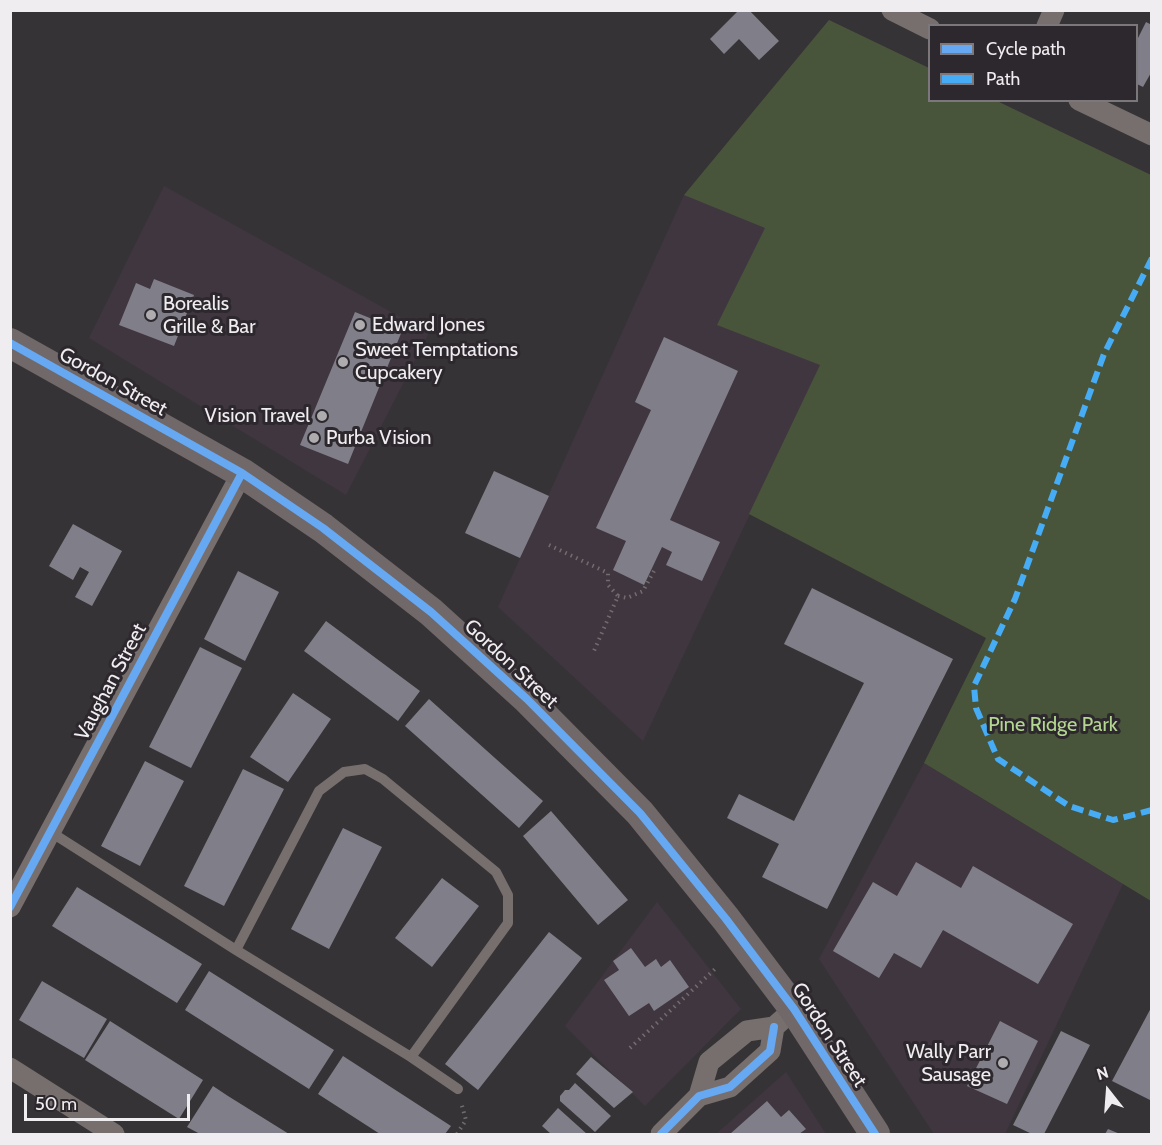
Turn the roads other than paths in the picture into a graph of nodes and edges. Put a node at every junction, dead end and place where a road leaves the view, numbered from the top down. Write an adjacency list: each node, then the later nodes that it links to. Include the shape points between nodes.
1 (892, 10): 4 (street)
2 (1054, 10): 3 (street)
3 (1048, 24)
4 (928, 28)
5 (1083, 102): 6 (street)
6 (1152, 135)
7 (10, 343): 8 (main road, Gordon Street)
8 (242, 473): 9 (street, Vaughan Street); 12 (main road, Gordon Street, via 323,528 431,612 527,699 640,813)
9 (49, 831): 10 (street, Vaughan Street); 11 (lane)
10 (10, 907)
11 (236, 950): 13 (lane); 13 (lane, via 319,791 344,772 366,769 383,779 496,872 508,896 508,923)
12 (784, 1018): 16 (street, via 770,1051 730,1087); 16 (street, via 747,1031 709,1062); 19 (main road, Gordon Street)
13 (411, 1057): 15 (lane)
14 (10, 1068): 17 (street)
15 (458, 1089)
16 (699, 1096): 18 (street)
17 (114, 1134)
18 (661, 1134)
19 (875, 1134)

